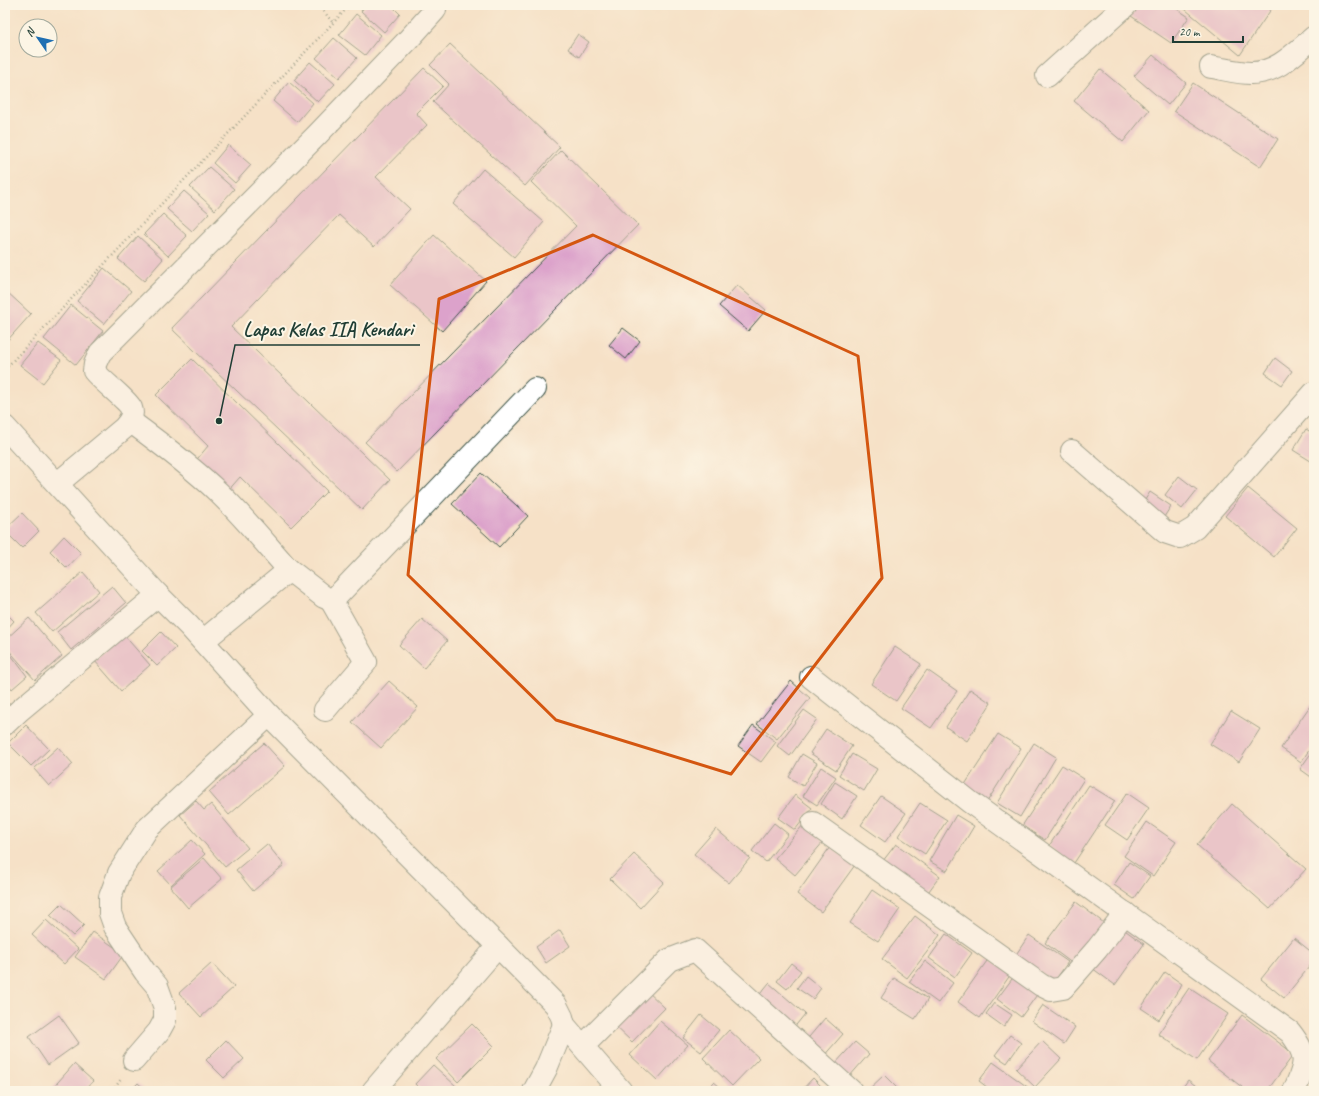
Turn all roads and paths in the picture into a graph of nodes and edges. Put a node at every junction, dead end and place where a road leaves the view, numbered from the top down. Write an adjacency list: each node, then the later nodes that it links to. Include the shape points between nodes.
1 (319, 5): 5 (path)
2 (350, 5): 5 (path)
3 (1126, 5): 8 (street)
4 (435, 10): 12 (street, via 317,135 100,353 94,372 131,406)
5 (333, 23): 9 (path)
6 (1314, 37): 7 (street, via 1281,65 1266,71 1251,73)
7 (1211, 67)
8 (1047, 76)
9 (5, 369)
10 (535, 389): 18 (street)
11 (1314, 393): 14 (street, via 1195,528 1180,537 1165,532)
12 (130, 421): 15 (street); 16 (street, via 217,491)
13 (5, 427): 15 (street)
14 (1072, 451)
15 (58, 483): 17 (street)
16 (288, 569): 18 (street); 19 (street, via 283,576)
17 (158, 594): 19 (street); 23 (street)
18 (331, 600): 21 (street, via 366,662)
19 (203, 641): 22 (street)
20 (811, 677): 25 (street, via 970,802)
21 (325, 710)
22 (269, 715): 26 (street); 29 (street, via 147,829 119,873 110,897 110,913 115,927 157,986 165,1008 165,1020 159,1032)
23 (5, 724)
24 (813, 823): 25 (street, via 1051,990 1063,988)
25 (1125, 913): 34 (street, via 1290,1032 1299,1044 1304,1065)
26 (498, 946): 27 (street, via 556,1005); 30 (street)
27 (564, 1025): 28 (street); 31 (street)
28 (583, 1046): 32 (street); 33 (street, via 670,960 695,950)
29 (134, 1060)
30 (373, 1091)
31 (534, 1091)
32 (621, 1091)
33 (851, 1091)
34 (1294, 1091)

